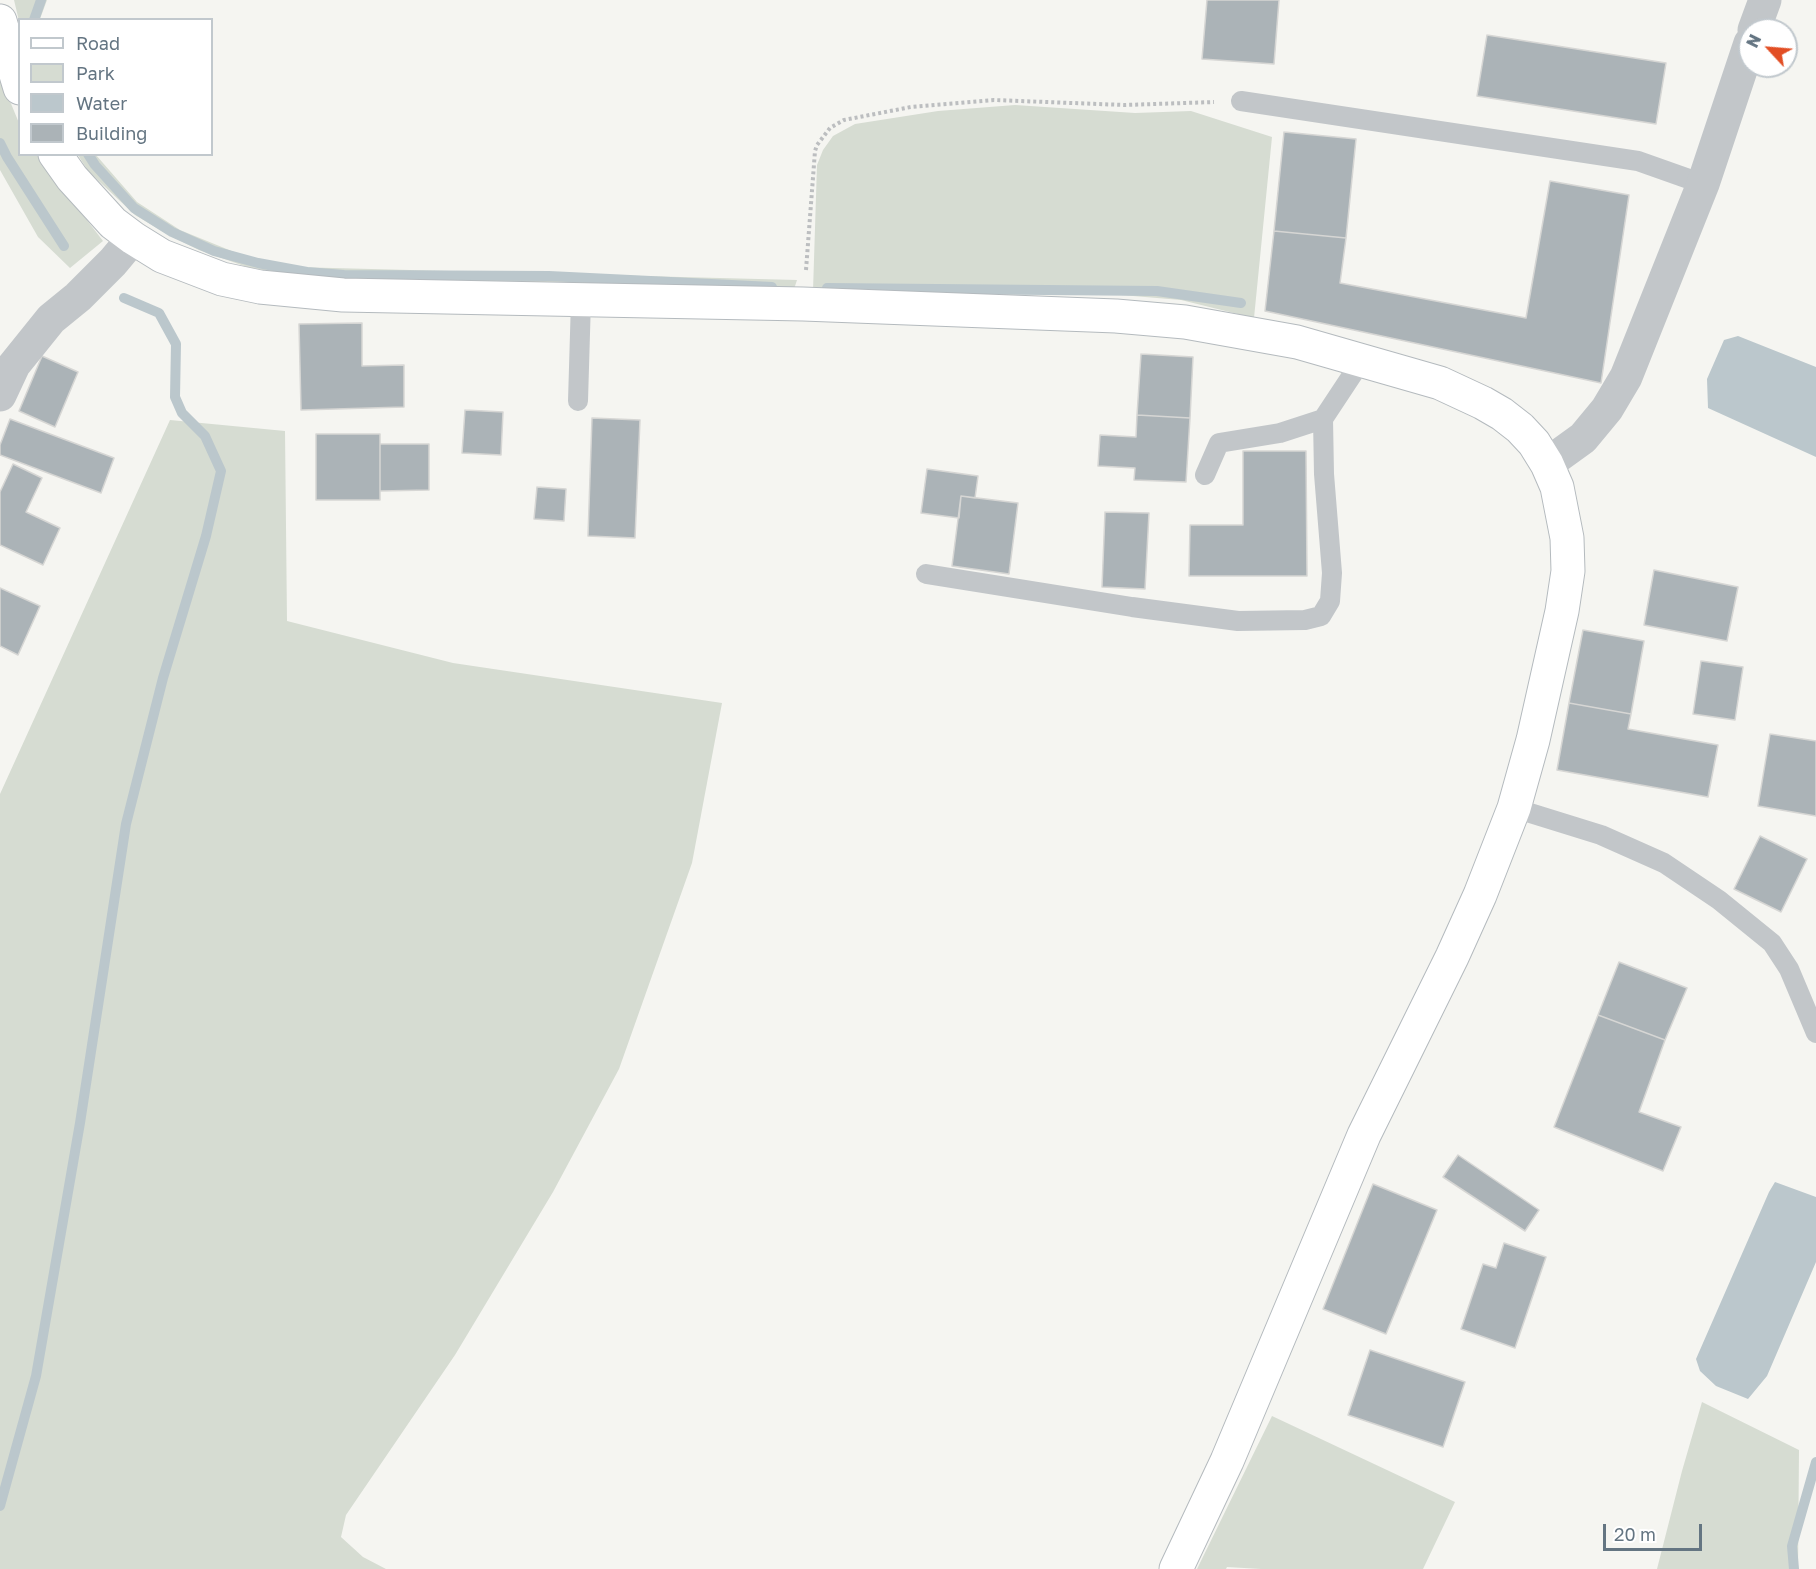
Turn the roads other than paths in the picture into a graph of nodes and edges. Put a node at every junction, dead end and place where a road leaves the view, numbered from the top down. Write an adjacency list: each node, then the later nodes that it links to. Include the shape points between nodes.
1 (1765, 0): 2 (street)
2 (1758, 18)
3 (0, 21): 5 (main road)
4 (1738, 78): 8 (street)
5 (18, 81)
6 (1241, 101): 8 (lane, via 1638,161)
7 (56, 156): 9 (main road, via 113,223)
8 (1703, 184): 15 (street, via 1626,377 1583,438)
9 (133, 238): 10 (main road, via 189,268 260,287 343,295); 12 (street, via 44,327 14,365)
10 (581, 300): 11 (main road, via 1116,316 1185,322 1297,342); 13 (lane)
11 (1362, 360): 14 (lane); 15 (main road, via 1440,383 1483,403 1520,428)
12 (0, 395)
13 (578, 401)
14 (1323, 419): 16 (lane, via 1280,433 1219,442); 17 (lane, via 1332,573 1330,601 1321,616 1305,620 1238,621)
15 (1547, 464): 18 (main road, via 1564,513 1568,571 1535,730)
16 (1205, 476)
17 (926, 574)
18 (1514, 808): 19 (lane, via 1612,840 1664,863 1719,900 1772,943 1789,969); 20 (main road, via 1457,946 1364,1135 1227,1461)
19 (1816, 1033)
20 (1176, 1569)

